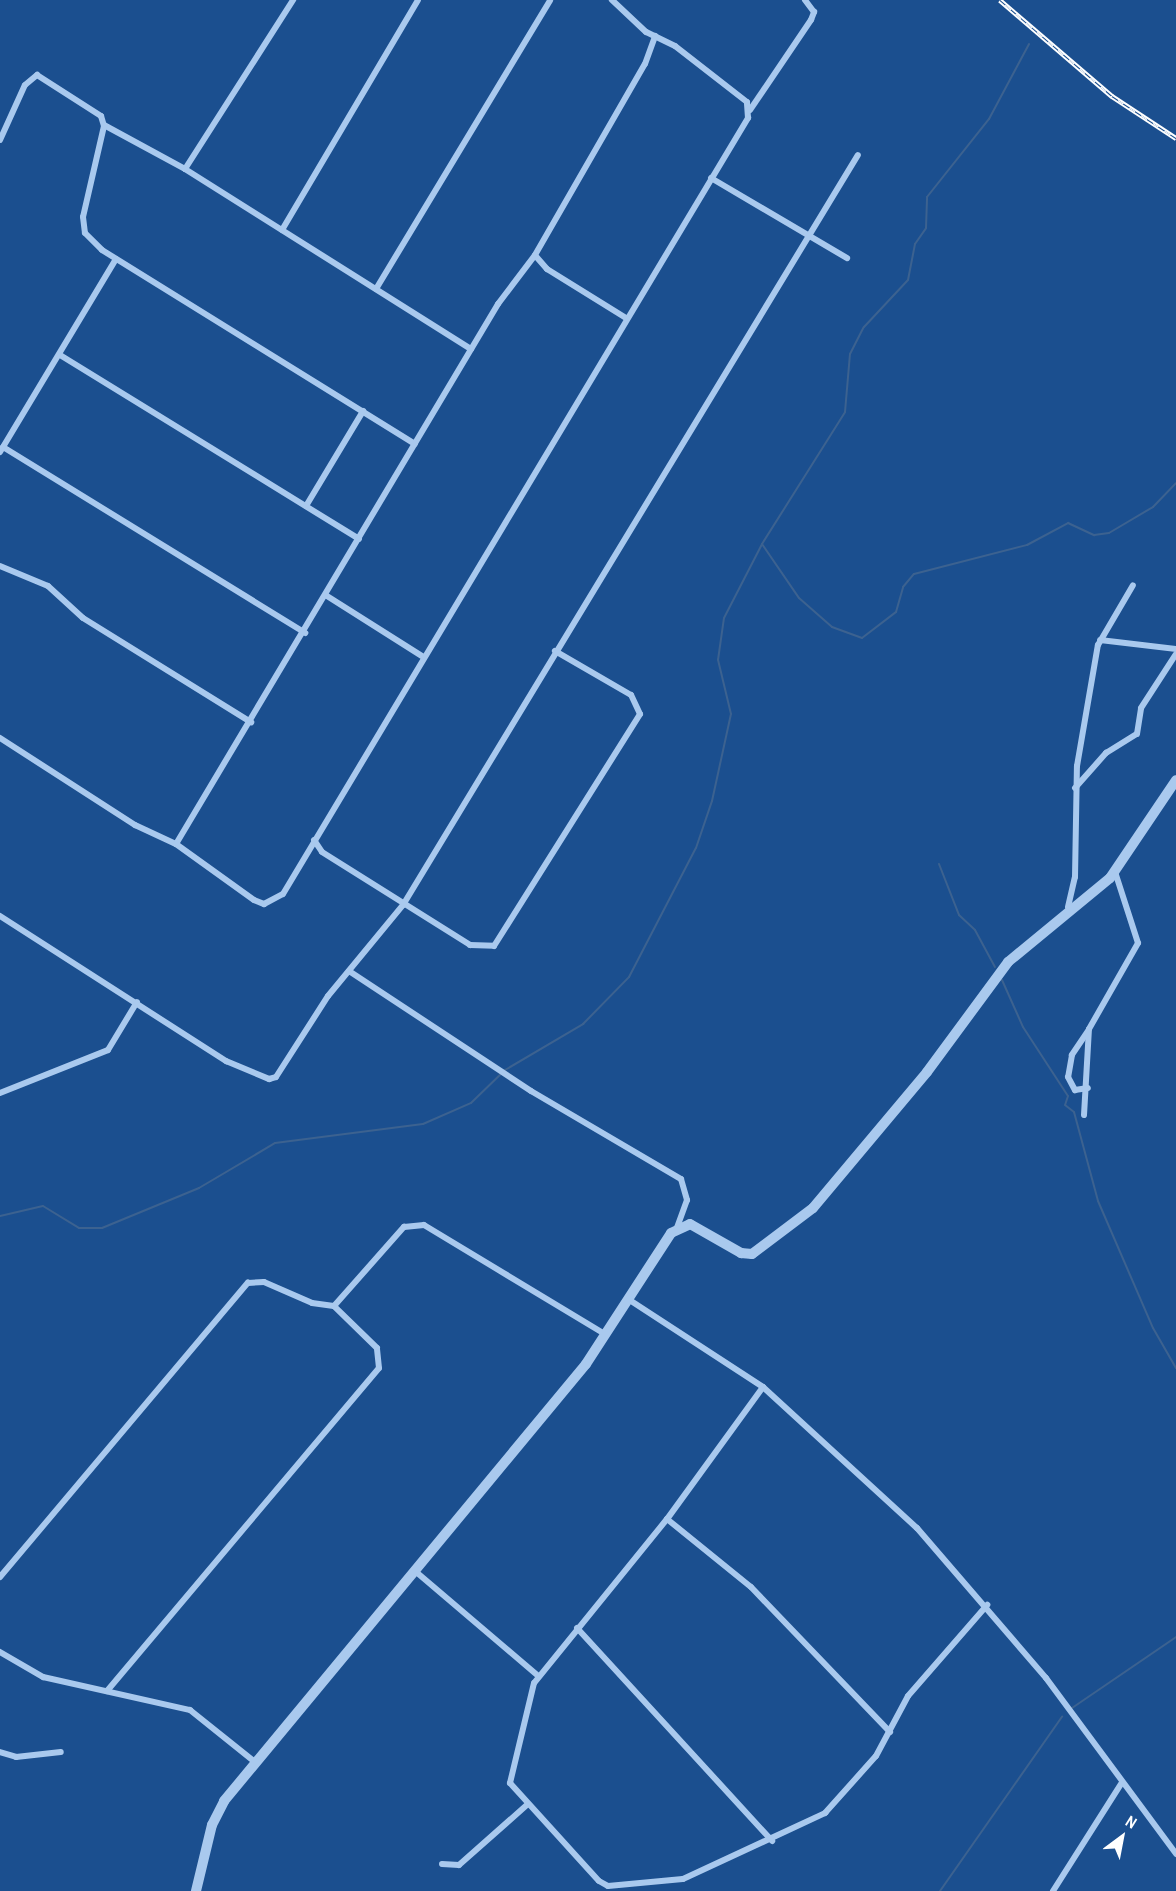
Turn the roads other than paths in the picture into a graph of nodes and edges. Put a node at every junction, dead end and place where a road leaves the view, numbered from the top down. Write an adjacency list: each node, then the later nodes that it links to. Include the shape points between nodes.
1 (293, 0): 11 (street)
2 (418, 0): 13 (street)
3 (550, 0): 18 (street)
4 (612, 0): 6 (street)
5 (805, 0): 7 (street, via 814,12 811,20)
6 (655, 36): 7 (street, via 735,91); 15 (street, via 645,64)
7 (750, 110): 12 (street)
8 (104, 125): 9 (street, via 101,116 36,75 25,85); 11 (street); 17 (street, via 83,217 85,233)
9 (0, 141)
10 (858, 155): 14 (street)
11 (186, 169): 13 (street)
12 (711, 178): 14 (street); 19 (street)
13 (282, 230): 18 (street)
14 (811, 238): 16 (street); 33 (street)
15 (535, 255): 19 (street, via 547,269); 20 (street)
16 (846, 258)
17 (116, 259): 21 (street); 22 (street)
18 (376, 289): 20 (street)
19 (626, 318): 35 (street)
20 (471, 349): 23 (street)
21 (60, 355): 24 (street); 25 (street)
22 (363, 411): 23 (street); 25 (street)
23 (415, 444): 26 (street)
24 (2, 449): 30 (street)
25 (306, 506): 26 (street)
26 (359, 538): 29 (street)
27 (0, 566): 36 (street, via 48,586 83,618)
28 (1133, 585): 31 (street)
29 (327, 596): 30 (street); 35 (street)
30 (305, 633): 36 (street)
31 (1100, 640): 32 (street); 39 (street)
32 (1176, 649)
33 (555, 651): 43 (street); 43 (street, via 637,700 640,714 622,748 494,946 470,945)
34 (1176, 654): 39 (street, via 1141,708 1137,734 1106,753)
35 (422, 656): 40 (street)
36 (251, 722): 41 (street)
37 (0, 738): 41 (street, via 135,825)
38 (1176, 780): 42 (street)
39 (1075, 788): 44 (street, via 1075,877)
40 (314, 840): 41 (street, via 282,894 264,904); 43 (street, via 322,852)
41 (176, 844)
42 (1115, 872): 44 (street); 48 (street, via 1138,943)
43 (403, 905): 46 (street)
44 (1068, 907): 52 (street, via 1000,970 893,1115 804,1215 752,1254 741,1253 690,1224)
45 (0, 915): 47 (street)
46 (349, 971): 47 (street, via 282,1071 269,1079 226,1060); 52 (street, via 552,1103 681,1179 687,1200)
47 (137, 1002): 50 (street, via 108,1050)
48 (1089, 1029): 49 (street); 49 (street, via 1072,1056 1068,1077 1075,1090)
49 (1088, 1088): 51 (street)
50 (0, 1093)
51 (1084, 1115)
52 (677, 1228): 53 (street)
53 (628, 1299): 55 (street); 56 (street)
54 (334, 1306): 55 (street, via 404,1227 424,1225); 59 (street, via 312,1303 264,1282 240,1287); 64 (street, via 377,1348 379,1368)
55 (606, 1335): 58 (street)
56 (763, 1387): 57 (street); 60 (street, via 906,1517)
57 (667, 1518): 61 (street); 65 (street, via 751,1587)
58 (415, 1571): 63 (street); 68 (street)
59 (0, 1577)
60 (987, 1605): 65 (street, via 908,1696); 69 (street)
61 (577, 1628): 63 (street); 71 (street)
62 (0, 1652): 64 (street, via 43,1677)
63 (537, 1675): 70 (street, via 510,1778)
64 (107, 1691): 68 (street, via 190,1710)
65 (890, 1732): 71 (street, via 843,1797)
66 (0, 1752): 67 (street, via 16,1757)
67 (61, 1752)
68 (255, 1762): 74 (street, via 216,1814)
69 (1121, 1784): 72 (street); 75 (street)
70 (528, 1804): 71 (street, via 608,1886 683,1879); 73 (street, via 459,1865)
71 (771, 1841)
72 (1176, 1854)
73 (442, 1864)
74 (196, 1891)
75 (1053, 1891)

